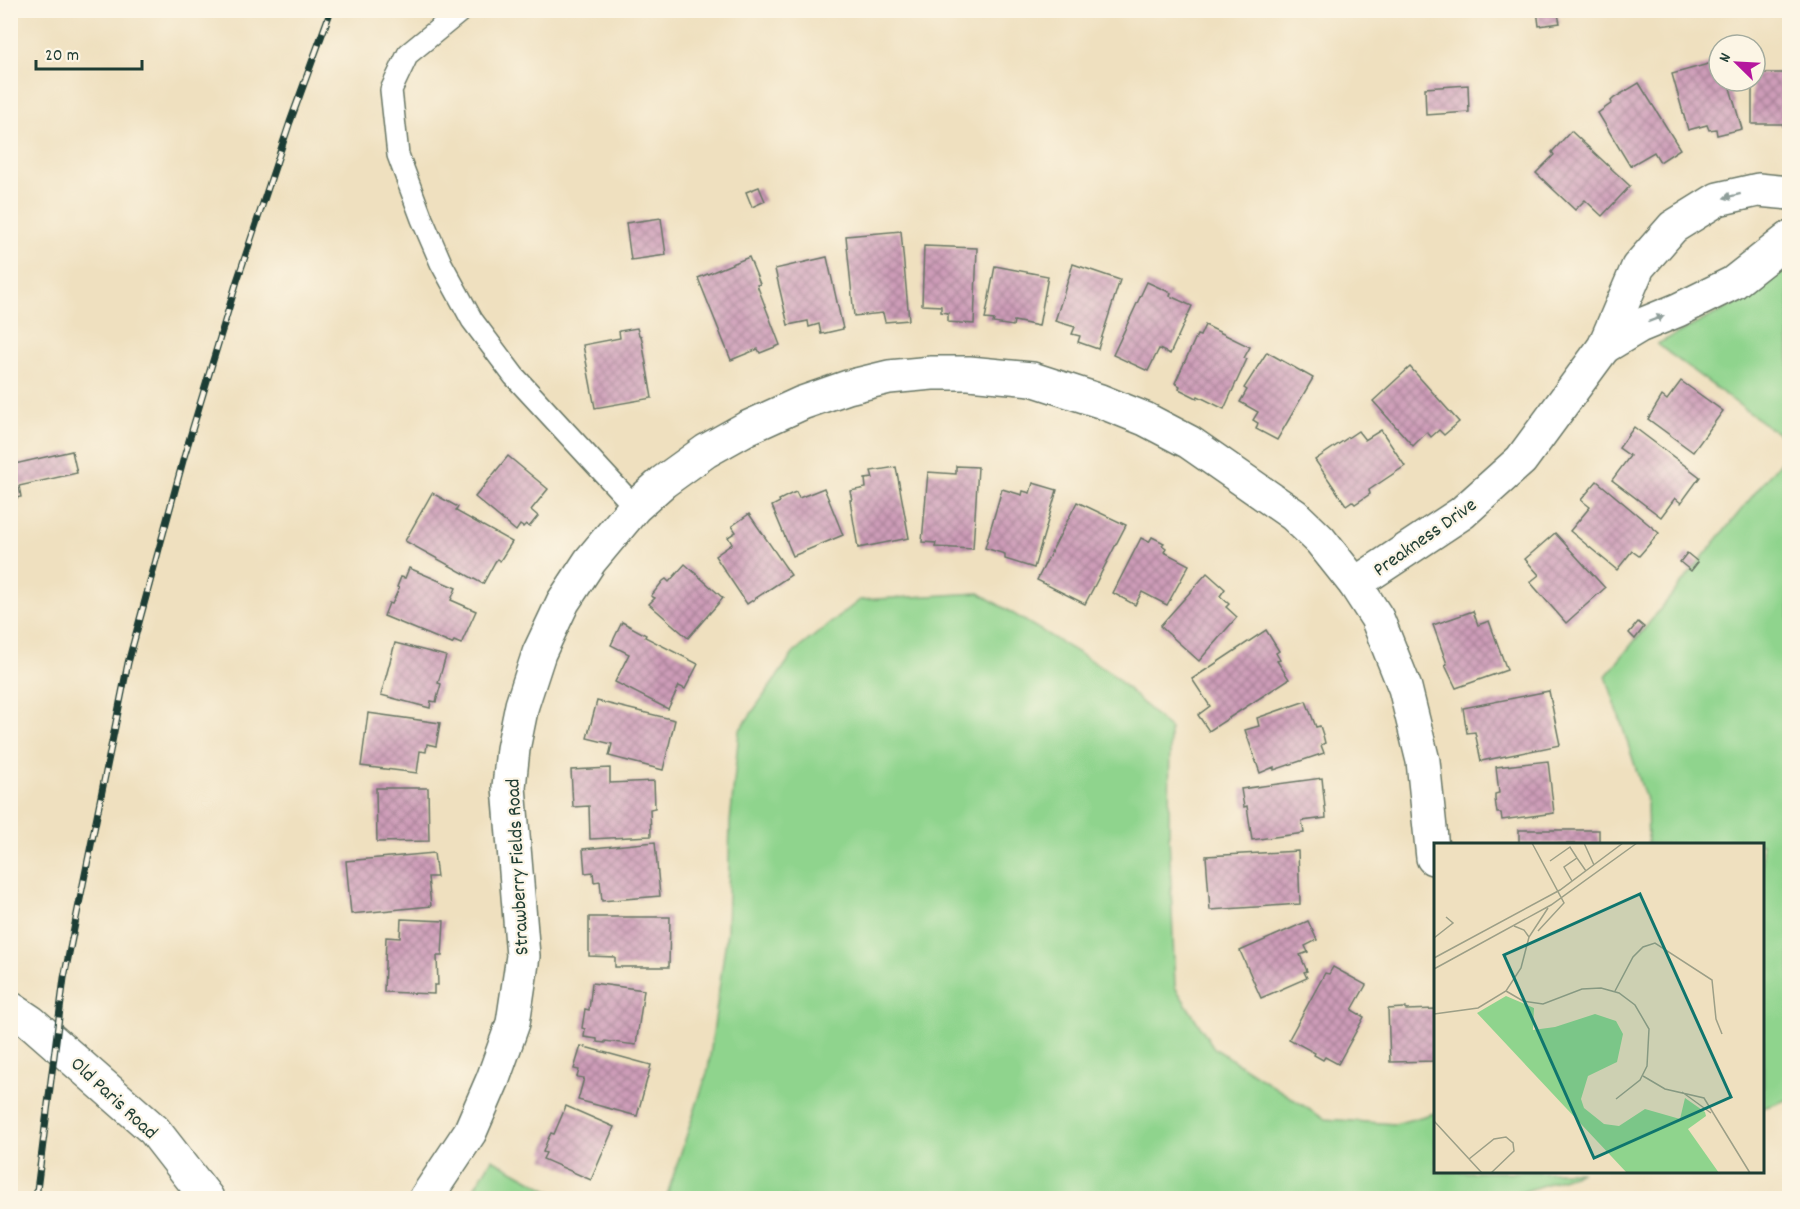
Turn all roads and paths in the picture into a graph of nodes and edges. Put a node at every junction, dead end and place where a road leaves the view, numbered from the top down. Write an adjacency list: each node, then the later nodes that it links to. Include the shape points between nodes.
1 (462, 10): 5 (lane, via 408,54 391,90 398,155 441,263 472,320 514,376)
2 (1790, 193): 4 (street, Preakness Drive, one-way to 4, via 1758,189 1718,199 1673,227 1638,267)
3 (1790, 238): 4 (street, Preakness Drive, one-way to 3, via 1639,326 1733,283)
4 (1604, 347): 6 (street, Preakness Drive, via 1521,460 1462,513)
5 (635, 507): 6 (street, Strawberry Fields Road, via 706,451 802,403 848,387 932,372 1032,378 1145,419 1190,442 1294,515); 10 (street, Strawberry Fields Road, via 590,561 563,602 539,653 522,705 509,787 523,956 513,1023 470,1132)
6 (1356, 584): 7 (street, Strawberry Fields Road, via 1377,618 1405,688 1423,761)
7 (1433, 858)
8 (10, 1008): 9 (street, Old Paris Road, via 40,1029 154,1130)
9 (207, 1198)
10 (426, 1198)

